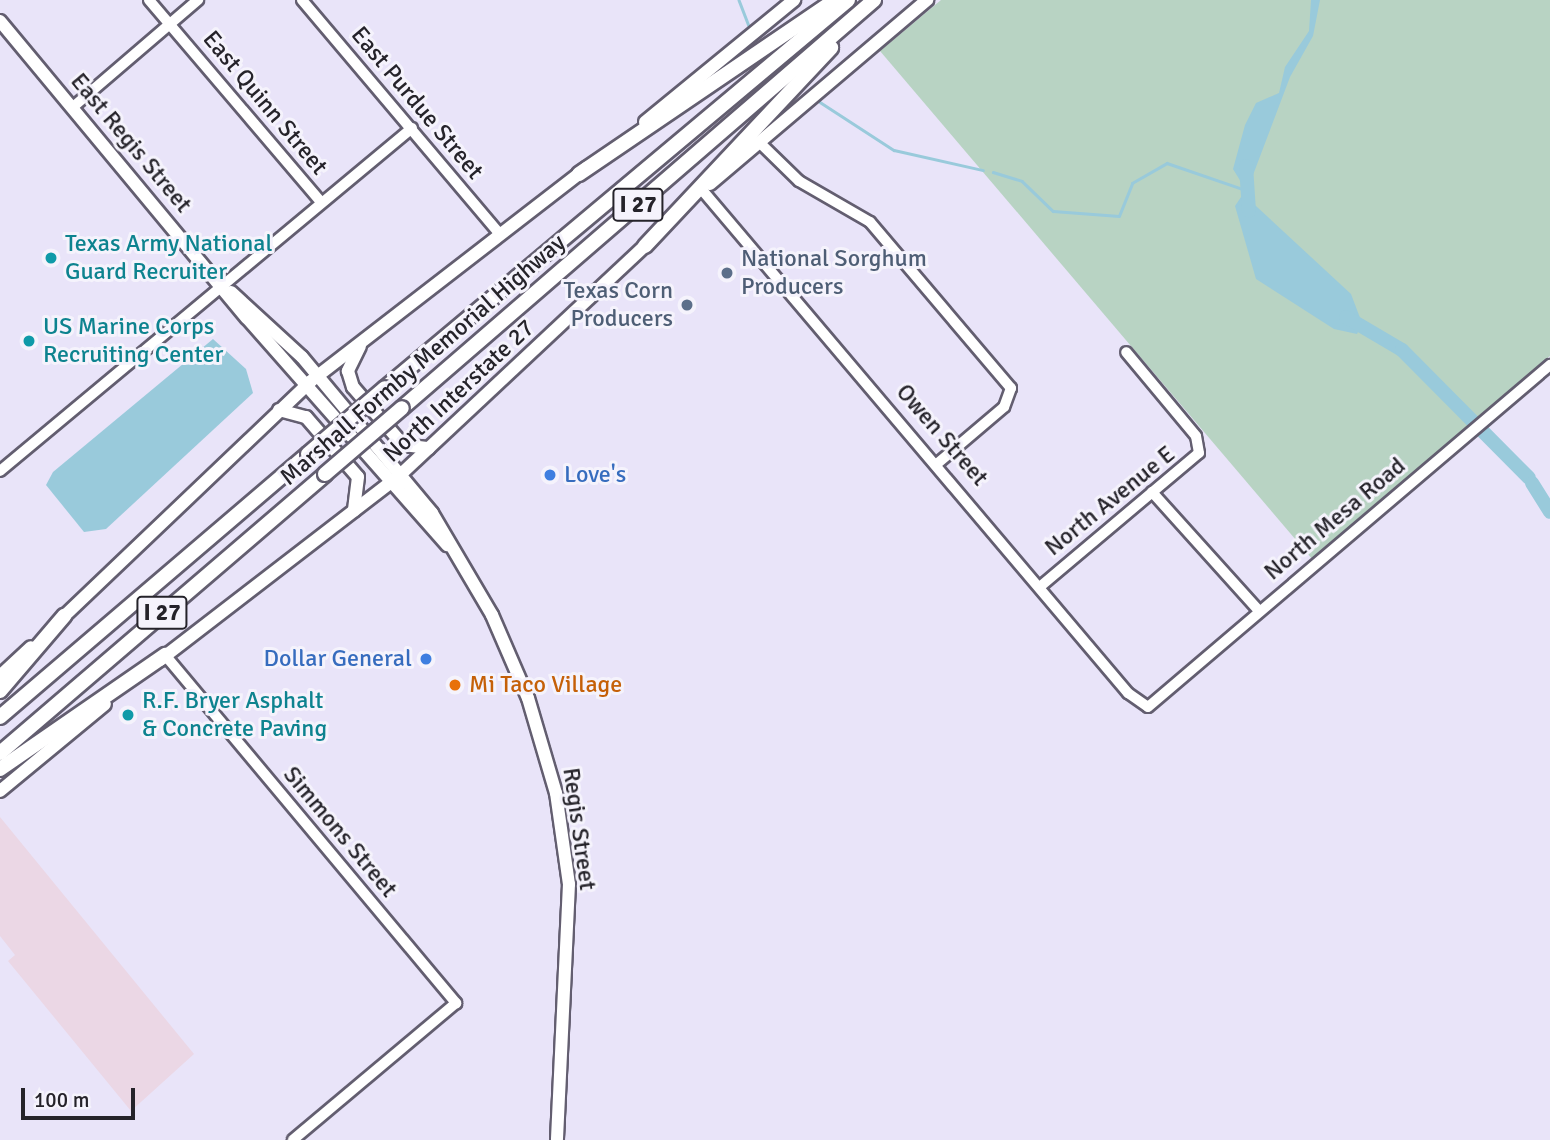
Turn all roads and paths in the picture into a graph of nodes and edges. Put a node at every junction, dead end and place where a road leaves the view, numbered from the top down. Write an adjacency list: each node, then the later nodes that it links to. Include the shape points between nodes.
1 (149, 0): 11 (street, East Quinn Street)
2 (198, 0): 11 (street)
3 (302, 0): 13 (street, East Purdue Street)
4 (794, 0): 15 (main road)
5 (835, 0): 15 (highway)
6 (849, 0): 42 (highway, Marshall Formby Memorial Highway / I 27, bridge)
7 (874, 0): 43 (highway, Marshall Formby Memorial Highway / I 27, bridge)
8 (887, 0): 19 (highway, via 789,88)
9 (927, 0): 14 (main road, North Interstate 27)
10 (0, 21): 12 (main road, East Regis Street)
11 (169, 24): 12 (street); 17 (street, East Quinn Street)
12 (73, 107): 20 (main road, East Regis Street)
13 (412, 128): 17 (street); 18 (street, East Purdue Street)
14 (759, 142): 16 (main road, North Interstate 27); 28 (street, via 799,181 870,222 1012,396)
15 (579, 174): 18 (main road)
16 (703, 191): 19 (main road, North Interstate 27); 28 (street, Owen Street)
17 (321, 202): 20 (street)
18 (500, 234): 21 (main road)
19 (645, 246): 27 (main road, North Interstate 27)
20 (227, 287): 24 (main road, East Regis Street); 25 (main road, East Regis Street); 29 (street)
21 (364, 340): 24 (main road); 27 (main road, via 349,365 349,380 400,442)
22 (1126, 352): 32 (street, North Avenue E, via 1199,446 1196,457)
23 (1548, 370): 36 (street, North Mesa Road)
24 (317, 376): 25 (main road); 30 (main road, Regis Street)
25 (305, 386): 26 (main road); 31 (main road, Regis Street)
26 (279, 410): 33 (main road, via 306,417 358,477); 37 (main road)
27 (429, 447): 30 (main road, North Interstate 27)
28 (938, 463): 35 (street, Owen Street)
29 (0, 471)
30 (400, 475): 31 (main road, North Interstate 27); 34 (main road, Regis Street)
31 (389, 484): 33 (main road, North Interstate 27); 34 (main road, Regis Street)
32 (1152, 492): 35 (street, North Avenue E); 36 (street)
33 (353, 511): 38 (main road, North Interstate 27)
34 (450, 547): 47 (main road, Regis Street, via 524,685 561,816 570,941)
35 (1042, 585): 41 (street, Owen Street, via 1128,693)
36 (1259, 611): 41 (street, North Mesa Road)
37 (64, 616): 39 (main road); 40 (highway)
38 (165, 655): 44 (highway); 45 (main road, North Interstate 27); 46 (street, Simmons Street, via 456,1003)
39 (0, 676)
40 (0, 691)
41 (1148, 707)
42 (0, 717)
43 (0, 753)
44 (0, 769)
45 (0, 791)
46 (293, 1140)
47 (557, 1140)

